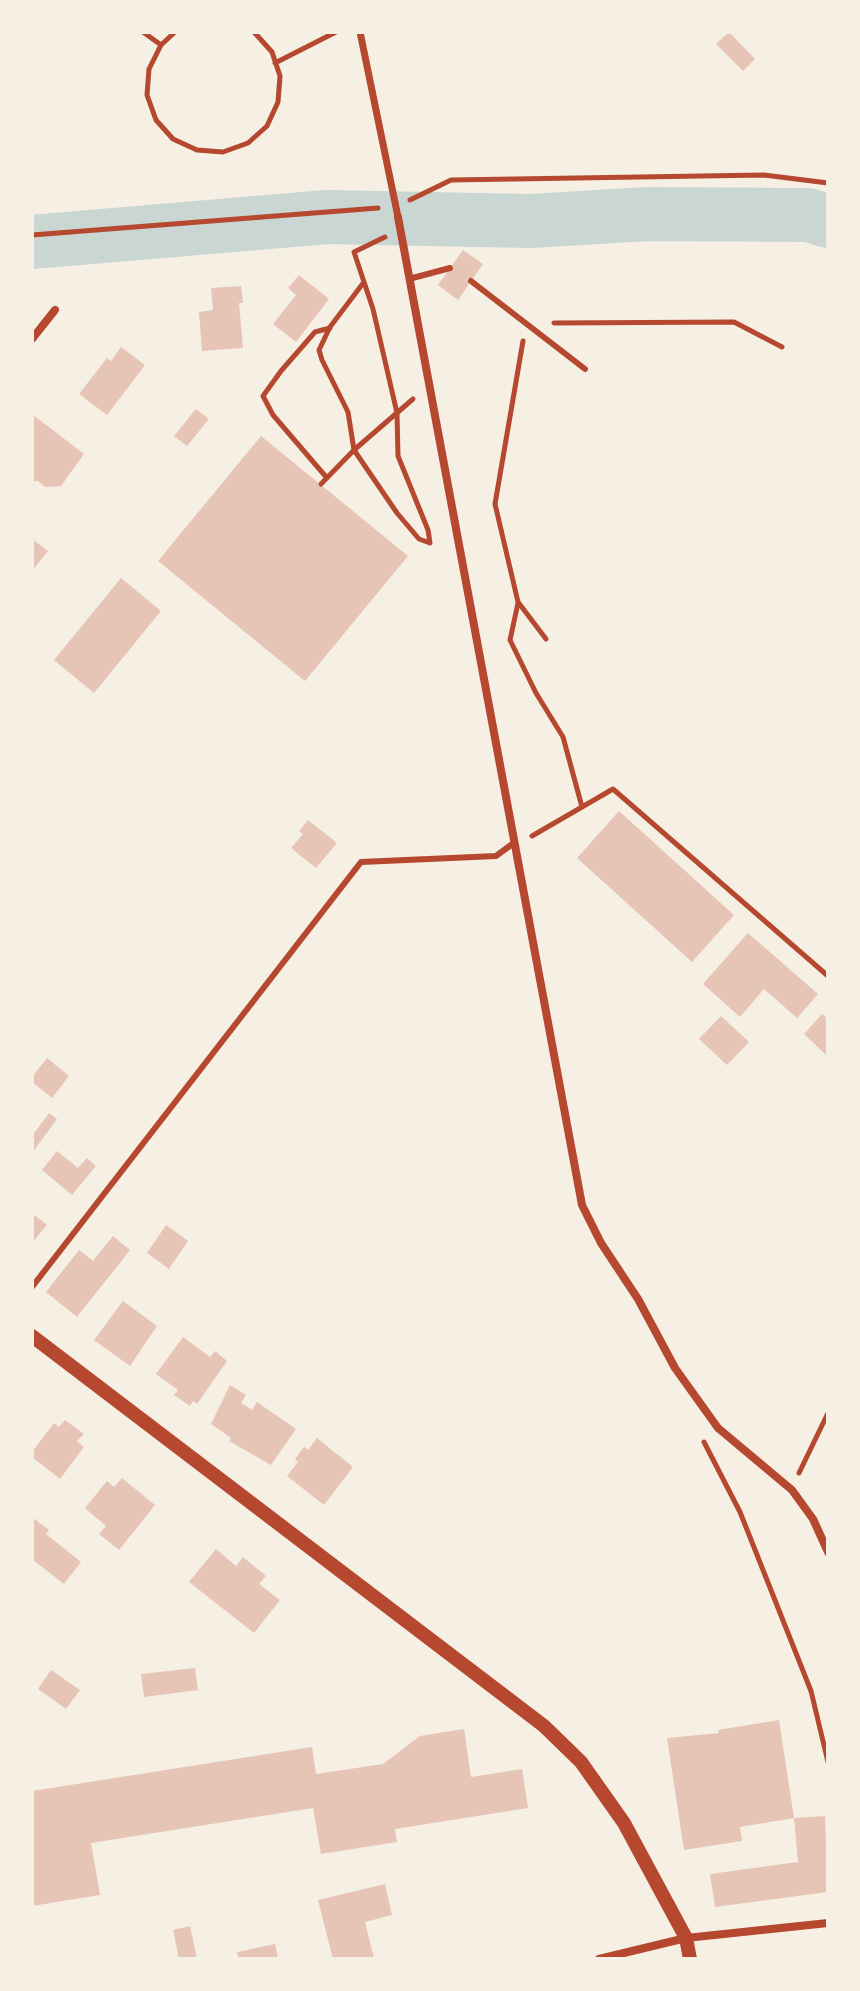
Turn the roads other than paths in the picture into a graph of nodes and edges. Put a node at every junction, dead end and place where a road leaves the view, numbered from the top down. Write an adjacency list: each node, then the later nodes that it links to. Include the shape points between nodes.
1 (360, 32): 2 (street)
2 (397, 212): 4 (street)
3 (450, 268): 4 (lane)
4 (409, 279): 9 (street)
5 (471, 281): 8 (lane)
6 (55, 310): 7 (street)
7 (32, 339)
8 (585, 369)
9 (515, 842): 10 (lane, via 496,856 361,862); 12 (street, via 582,1205 675,1368 718,1428 792,1490)
10 (32, 1287)
11 (32, 1336): 14 (street, via 544,1726 581,1762 624,1823)
12 (828, 1552)
13 (828, 1923): 14 (street)
14 (686, 1938): 15 (street); 16 (street)
15 (599, 1959)
16 (690, 1959)

